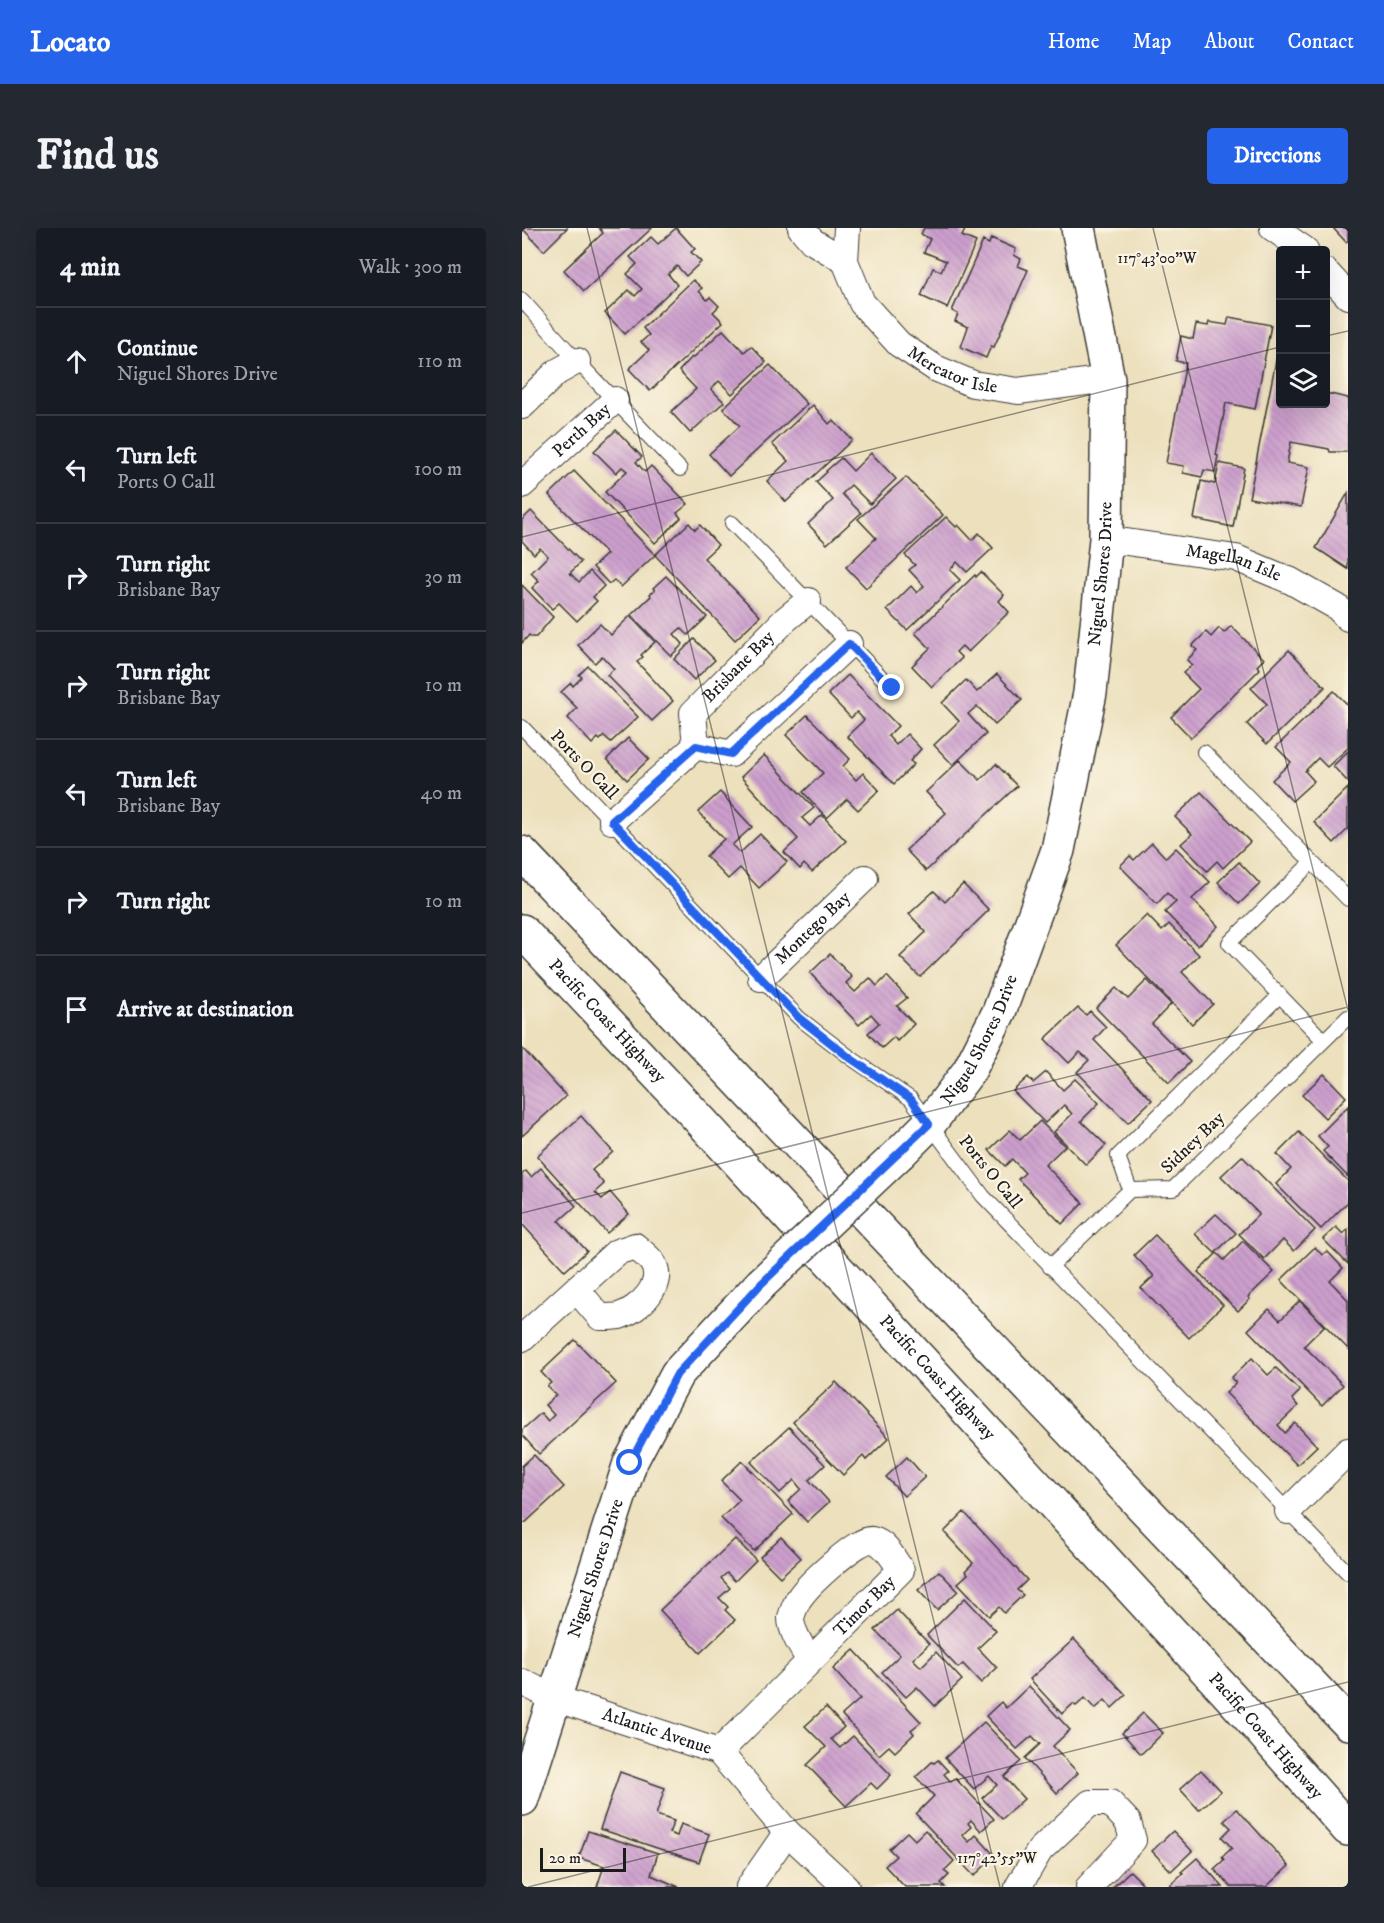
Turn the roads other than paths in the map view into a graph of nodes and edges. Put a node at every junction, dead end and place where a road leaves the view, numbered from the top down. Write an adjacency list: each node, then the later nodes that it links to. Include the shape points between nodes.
1 (801, 228): 6 (street, via 812,241)
2 (847, 228): 6 (street, Mercator Isle)
3 (1078, 228): 11 (main road, Niguel Shores Drive)
4 (1274, 228): 5 (street)
5 (1299, 246)
6 (845, 261): 11 (street, Mercator Isle, via 862,303 898,344 935,368 973,384 1018,391)
7 (1330, 276): 8 (street)
8 (1348, 296)
9 (522, 300): 10 (lane)
10 (577, 361): 12 (lane); 13 (street, via 557,372)
11 (1107, 379): 17 (main road, Niguel Shores Drive)
12 (615, 400): 14 (lane); 15 (street, Perth Bay)
13 (522, 406)
14 (680, 469)
15 (522, 485)
16 (732, 523): 18 (lane)
17 (1106, 539): 19 (street, Magellan Isle, via 1236,558 1291,581 1337,607); 35 (main road, Niguel Shores Drive, via 1090,693 1058,850 999,1012 969,1071)
18 (808, 601): 20 (lane); 23 (street, Brisbane Bay, via 693,713)
19 (1348, 618)
20 (849, 644): 21 (lane); 23 (street, via 731,754)
21 (892, 688)
22 (522, 727): 25 (lane, Ports O Call)
23 (696, 746): 25 (street)
24 (1203, 753): 27 (lane)
25 (612, 821): 31 (lane, Ports O Call)
26 (522, 853): 46 (main road)
27 (1311, 863): 29 (lane); 32 (lane, via 1229,943)
28 (865, 878): 31 (street, Montego Bay)
29 (1348, 899)
30 (522, 931): 49 (main road, Pacific Coast Highway, via 1224,1689)
31 (761, 978): 35 (lane, Ports O Call, via 799,1018 911,1099)
32 (1280, 995): 34 (lane); 36 (lane, via 1119,1156)
33 (1348, 1017): 34 (lane, Sidney Bay)
34 (1323, 1040): 36 (lane, Sidney Bay, via 1173,1190)
35 (929, 1124): 37 (lane, Ports O Call, via 983,1196); 45 (main road, Niguel Shores Drive, bridge, via 761,1284 677,1374 630,1463)
36 (1130, 1190): 37 (lane)
37 (1050, 1267): 41 (lane, Ports O Call)
38 (577, 1290): 39 (street)
39 (522, 1338)
40 (1348, 1451): 41 (street)
41 (1288, 1511): 42 (lane, Ports O Call)
42 (1348, 1573)
43 (810, 1661): 43 (street, Timor Bay, via 791,1617 800,1597 861,1541 873,1540 887,1549 901,1570); 47 (street, Timor Bay)
44 (522, 1682): 45 (street, Atlantic Avenue)
45 (554, 1698): 47 (street, Atlantic Avenue); 48 (main road, Niguel Shores Drive)
46 (1348, 1724)
47 (719, 1752): 50 (street, Atlantic Avenue)
48 (522, 1799)
49 (1348, 1829)
50 (787, 1832): 51 (street); 52 (street, Atlantic Avenue)
51 (749, 1887)
52 (846, 1887)
53 (1018, 1887): 54 (street, via 1040,1850 1089,1803 1110,1803 1128,1822 1133,1840)
54 (1089, 1887)

